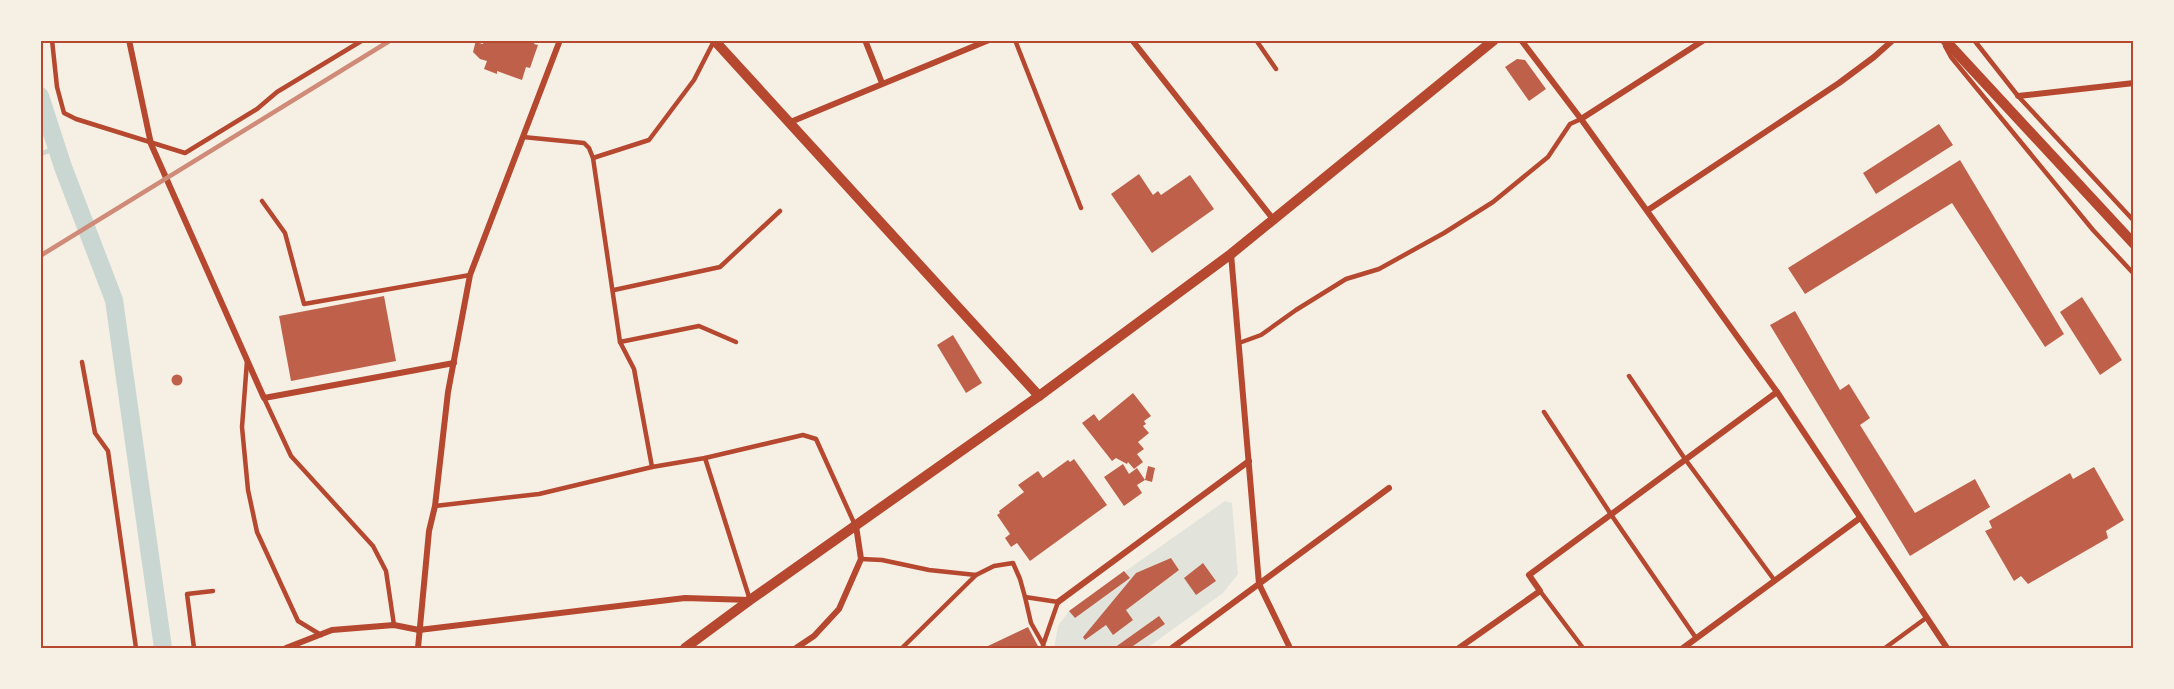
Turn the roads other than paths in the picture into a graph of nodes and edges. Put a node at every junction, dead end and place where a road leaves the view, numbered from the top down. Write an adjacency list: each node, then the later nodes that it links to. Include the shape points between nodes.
1 (52, 40): 24 (lane, via 63,113)
2 (129, 40): 24 (street)
3 (363, 40): 24 (lane, via 185,153)
4 (560, 40): 23 (street)
5 (865, 40): 18 (street)
6 (989, 40): 18 (street)
7 (1015, 40): 27 (lane)
8 (1132, 40): 30 (street)
9 (1256, 40): 17 (lane)
10 (1494, 40): 30 (street)
11 (1521, 40): 21 (street)
12 (1704, 40): 21 (street)
13 (1893, 40): 28 (street, via 1839,82)
14 (1944, 40): 32 (street); 34 (lane, via 1951,57)
15 (1974, 40): 20 (lane)
16 (714, 41): 22 (street); 25 (lane, via 694,80 649,140)
17 (1276, 69)
18 (882, 83): 22 (street)
19 (2133, 83): 20 (street)
20 (2018, 96): 31 (lane)
21 (1581, 118): 28 (street); 39 (lane, via 1570,124 1548,158 1493,202 1379,269 1346,279 1262,335)
22 (788, 123): 45 (street)
23 (523, 137): 25 (lane, via 584,143); 35 (street)
24 (151, 144): 40 (street)
25 (593, 158): 36 (lane)
26 (262, 201): 35 (lane, via 285,233 304,304)
27 (1081, 208)
28 (1648, 210): 44 (street)
29 (780, 211): 36 (lane, via 720,267)
30 (1273, 219): 33 (street)
31 (2133, 221)
32 (2133, 244)
33 (1231, 254): 39 (street); 45 (street)
34 (2133, 274)
35 (470, 275): 42 (street)
36 (614, 290): 37 (lane)
37 (620, 342): 38 (lane, via 699,326); 51 (lane, via 634,369)
38 (736, 342)
39 (1239, 343): 50 (street)
40 (247, 361): 46 (street); 69 (lane, via 242,427 257,532 298,621)
41 (82, 362): 72 (lane, via 95,433 108,451)
42 (454, 363): 46 (street); 53 (street)
43 (1629, 376): 49 (lane)
44 (1777, 392): 49 (street); 55 (street)
45 (1039, 396): 56 (street)
46 (264, 398): 67 (lane, via 291,456 373,546 386,571)
47 (1544, 412): 54 (lane)
48 (705, 458): 51 (lane); 56 (lane, via 803,435 816,439); 64 (lane)
49 (1685, 459): 54 (street); 59 (lane)
50 (1249, 461): 60 (street); 65 (street)
51 (652, 467): 53 (lane, via 539,494)
52 (1389, 488): 60 (street)
53 (435, 506): 68 (street)
54 (1612, 516): 62 (street, via 1529,575); 70 (lane)
55 (1860, 518): 59 (street); 66 (street)
56 (856, 526): 57 (street); 64 (street)
57 (861, 560): 58 (lane); 77 (street, via 839,609 814,636)
58 (976, 575): 63 (lane, via 994,566 1013,563); 78 (lane)
59 (1774, 581): 70 (street)
60 (1259, 584): 79 (street); 80 (street)
61 (213, 591): 73 (lane, via 187,594)
62 (1540, 591): 81 (street); 82 (lane)
63 (1025, 597): 65 (lane); 71 (lane, via 1030,623)
64 (750, 600): 68 (street, via 685,598); 76 (street)
65 (1058, 602): 71 (lane)
66 (1926, 618): 84 (lane); 85 (street)
67 (394, 625): 68 (street); 69 (street, via 333,630)
68 (419, 630): 75 (street)
69 (322, 635): 74 (street)
70 (1696, 638): 83 (street)
71 (1044, 646)
72 (136, 648)
73 (194, 648)
74 (286, 648)
75 (418, 648)
76 (685, 648)
77 (796, 648)
78 (902, 648)
79 (1172, 648)
80 (1290, 648)
81 (1459, 648)
82 (1583, 648)
83 (1683, 648)
84 (1885, 648)
85 (1947, 648)

